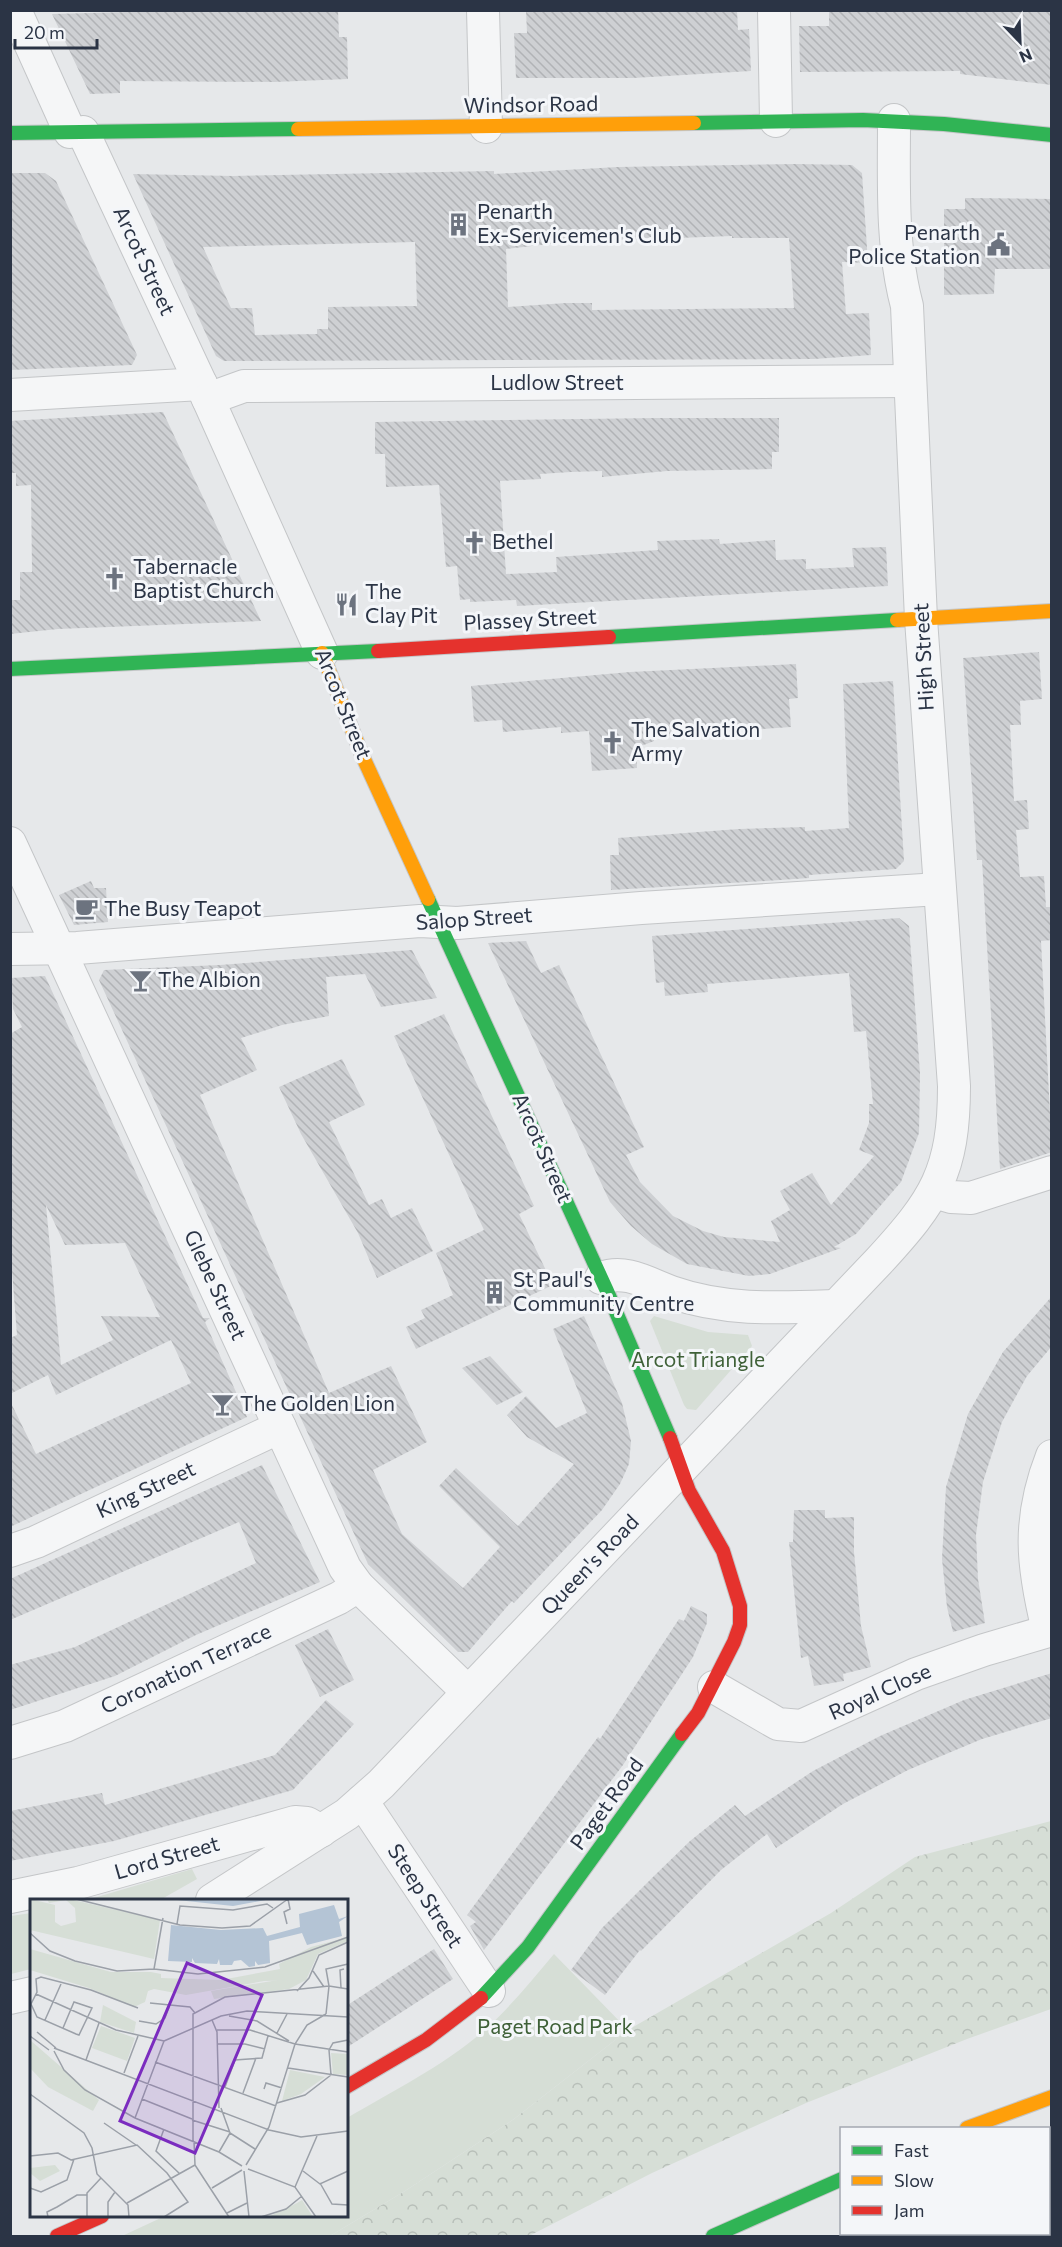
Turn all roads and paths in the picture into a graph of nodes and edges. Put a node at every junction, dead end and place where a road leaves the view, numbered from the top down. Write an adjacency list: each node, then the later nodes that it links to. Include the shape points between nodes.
1 (15, 10): 7 (street, Arcot Street)
2 (483, 10): 6 (street)
3 (774, 10): 5 (street)
4 (894, 120): 5 (street, Windsor Road); 9 (street, Windsor Road); 10 (street, High Street, via 894,204 899,277 907,306)
5 (776, 121): 6 (street, Windsor Road)
6 (486, 127): 7 (street, Windsor Road)
7 (77, 132): 8 (street, Windsor Road); 11 (street, Arcot Street)
8 (10, 133)
9 (1052, 135)
10 (909, 381): 11 (street, Ludlow Street, via 244,386); 14 (street, High Street)
11 (205, 391): 12 (street, Ludlow Street); 15 (street, Arcot Street)
12 (10, 395)
13 (1052, 611): 14 (street, Plassey Street)
14 (921, 619): 15 (street, Plassey Street); 18 (street, High Street)
15 (322, 653): 16 (street, Plassey Street); 19 (street, Arcot Street, via 354,734)
16 (10, 669)
17 (10, 843): 20 (street, Glebe Street)
18 (939, 890): 19 (street, Salop Street); 23 (street, High Street, via 954,1116 951,1140)
19 (440, 922): 20 (street, Salop Street); 24 (street, Arcot Street)
20 (59, 948): 21 (street, Salop Street); 26 (street, Glebe Street)
21 (10, 949)
22 (1052, 1172): 23 (street, via 971,1198)
23 (934, 1192): 25 (street, Queen's Road, via 911,1226)
24 (601, 1278): 25 (street, via 616,1272 722,1305); 28 (street, Arcot Street)
25 (836, 1306): 28 (street, Queen's Road)
26 (280, 1427): 29 (street, King Street); 30 (street, Glebe Street, via 345,1568)
27 (1052, 1456): 31 (street, via 1033,1528 1038,1591)
28 (681, 1470): 32 (street, Paget Road, via 723,1551 740,1606 737,1633); 33 (street, Queen's Road)
29 (10, 1551)
30 (358, 1586): 33 (street, Glebe Street); 34 (street, Coronation Terrace, via 65,1726)
31 (1050, 1630): 32 (street, Royal Close, via 916,1674 801,1726 778,1724)
32 (714, 1687): 39 (street, Paget Road, via 675,1747 542,1928)
33 (468, 1692): 35 (street, Queen's Road)
34 (10, 1743)
35 (362, 1801): 36 (street, Queen's Road); 39 (street, Steep Street)
36 (321, 1831): 37 (street, Lord Street, via 295,1822 78,1883); 38 (street, Queen's Road)
37 (10, 1896)
38 (214, 1899)
39 (489, 1990): 42 (street, Paget Road, via 435,2033)
40 (30, 1993): 41 (street)
41 (10, 1998)
42 (348, 2086)
43 (1052, 2097): 44 (street)
44 (970, 2127)
45 (840, 2180): 48 (street)
46 (100, 2217): 47 (street)
47 (57, 2236)
48 (713, 2236)

